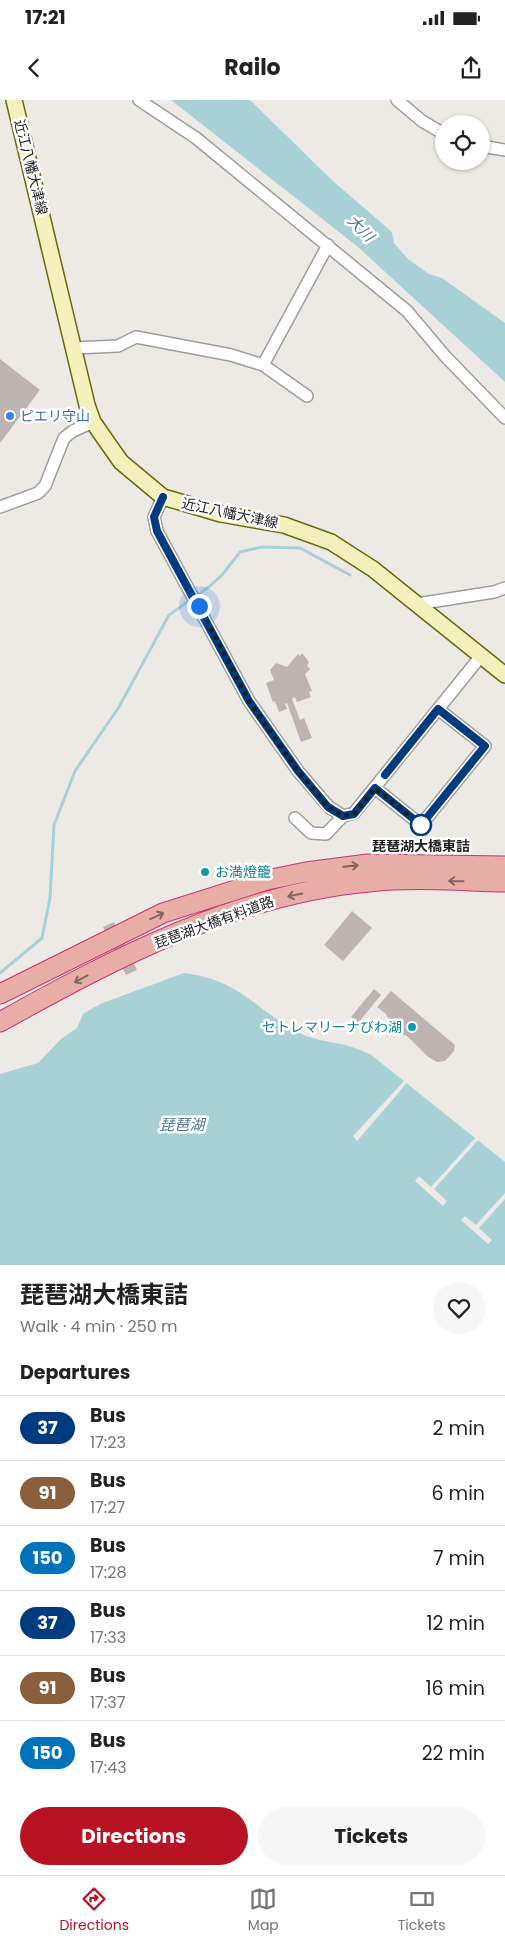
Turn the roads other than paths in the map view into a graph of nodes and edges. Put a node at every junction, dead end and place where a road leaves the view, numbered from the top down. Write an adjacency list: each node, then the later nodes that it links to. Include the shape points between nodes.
1 (14, 100): 8 (main road, 近江八幡大津線)
2 (139, 100): 7 (street, via 196,138)
3 (397, 100): 4 (street)
4 (435, 129)
5 (490, 148): 6 (street)
6 (505, 150)
7 (328, 245): 9 (street); 11 (street, via 408,310 445,356)
8 (74, 348): 9 (street, via 118,346 136,337 231,355); 12 (main road, 近江八幡大津線)
9 (263, 365): 10 (street)
10 (306, 396)
11 (505, 418)
12 (93, 422): 13 (main road, 近江八幡大津線, via 121,462); 14 (street, via 64,438 45,486 38,493)
13 (163, 497): 16 (main road, 近江八幡大津線, via 221,514 284,525 331,542 373,569); 21 (street, via 154,517 157,531 249,701 298,771 328,807)
14 (0, 507)
15 (505, 588): 16 (street)
16 (417, 604): 17 (main road, 近江八幡大津線)
17 (481, 656): 18 (main road, 近江八幡大津線); 19 (street)
18 (505, 675)
19 (438, 709): 20 (street); 20 (street, via 485,746 421,825)
20 (375, 788): 21 (street, via 354,814)
21 (343, 816): 22 (street, via 326,834 311,833)
22 (295, 818)
23 (505, 866): 25 (highway, 琵琶湖大橋有料道路, one-way to 23, via 162,913 267,880 368,864)
24 (505, 882): 26 (highway, 琵琶湖大橋有料道路, one-way to 26, via 369,882 258,904 143,947)
25 (0, 994)
26 (3, 1020)

